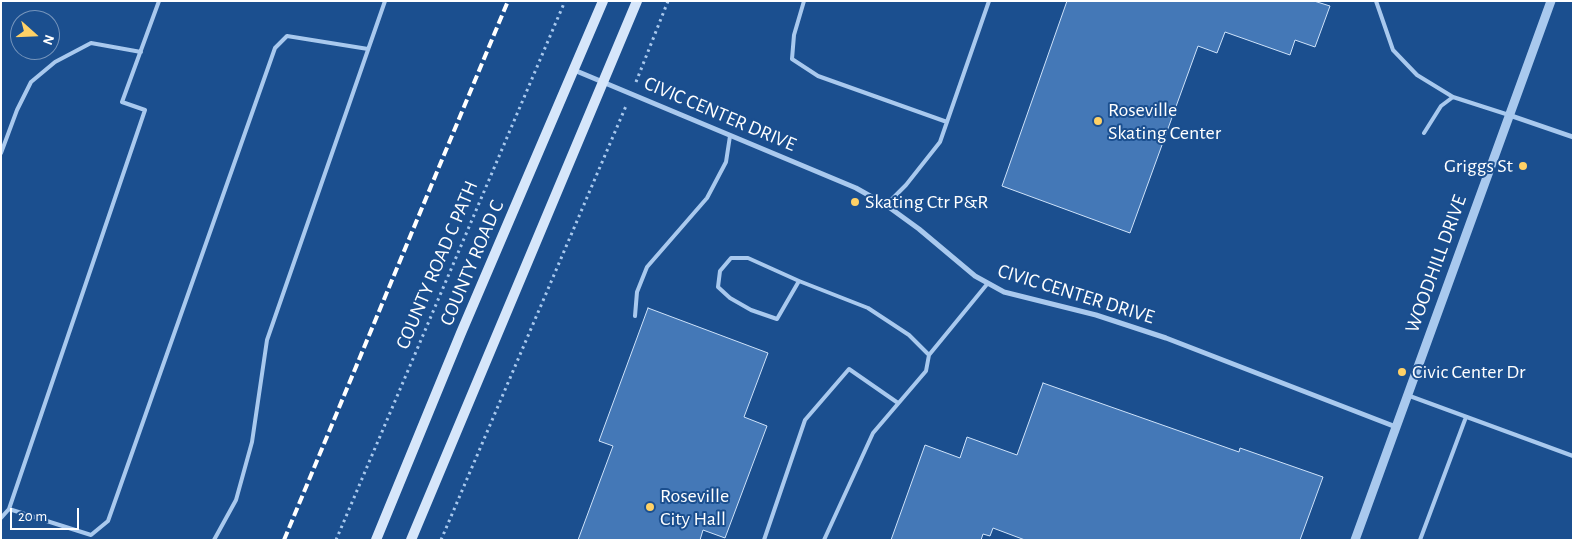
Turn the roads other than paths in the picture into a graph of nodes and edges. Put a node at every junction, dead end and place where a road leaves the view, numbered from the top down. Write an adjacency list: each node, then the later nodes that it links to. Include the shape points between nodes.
1 (159, 1): 10 (lane)
2 (385, 1): 9 (lane)
3 (603, 1): 11 (main road, COUNTY ROAD C)
4 (637, 1): 12 (main road)
5 (804, 1): 15 (lane, via 794,35 792,59 818,76)
6 (989, 1): 15 (lane)
7 (1376, 1): 13 (lane, via 1394,50 1418,75)
8 (1551, 1): 14 (street, WOODHILL DRIVE)
9 (368, 50): 30 (lane, via 287,36 275,48 108,521 92,535); 32 (lane, via 267,340 252,442 236,500)
10 (141, 52): 19 (lane, via 91,43 55,62 31,82); 30 (lane, via 122,102 146,110)
11 (574, 70): 12 (street, CIVIC CENTER DRIVE); 33 (main road, COUNTY ROAD C)
12 (603, 82): 17 (street, CIVIC CENTER DRIVE); 34 (main road)
13 (1454, 97): 14 (lane); 16 (lane, via 1441,106)
14 (1509, 115): 18 (street); 25 (street, WOODHILL DRIVE)
15 (947, 122): 20 (lane, via 940,142 906,185)
16 (1424, 133)
17 (730, 136): 20 (street, CIVIC CENTER DRIVE, via 856,188); 23 (lane, via 726,162 718,180 647,267 637,292)
18 (1573, 137)
19 (1, 153)
20 (886, 204): 22 (street, CIVIC CENTER DRIVE)
21 (799, 282): 21 (lane, via 748,258 732,258 720,271 718,287 751,310 777,319); 24 (lane, via 868,308 909,336)
22 (988, 283): 24 (lane); 28 (street, CIVIC CENTER DRIVE, via 1004,292 1096,315 1166,338)
23 (635, 316)
24 (929, 355): 26 (lane, via 926,371)
25 (1407, 395): 27 (lane); 28 (street, WOODHILL DRIVE)
26 (898, 403): 35 (lane, via 849,369 805,420); 36 (lane, via 873,433)
27 (1466, 417): 29 (lane); 38 (lane)
28 (1396, 427): 37 (street, WOODHILL DRIVE)
29 (1573, 456)
30 (9, 509): 31 (lane)
31 (1, 518)
32 (214, 540)
33 (376, 540)
34 (411, 540)
35 (764, 540)
36 (824, 540)
37 (1355, 540)
38 (1420, 540)

